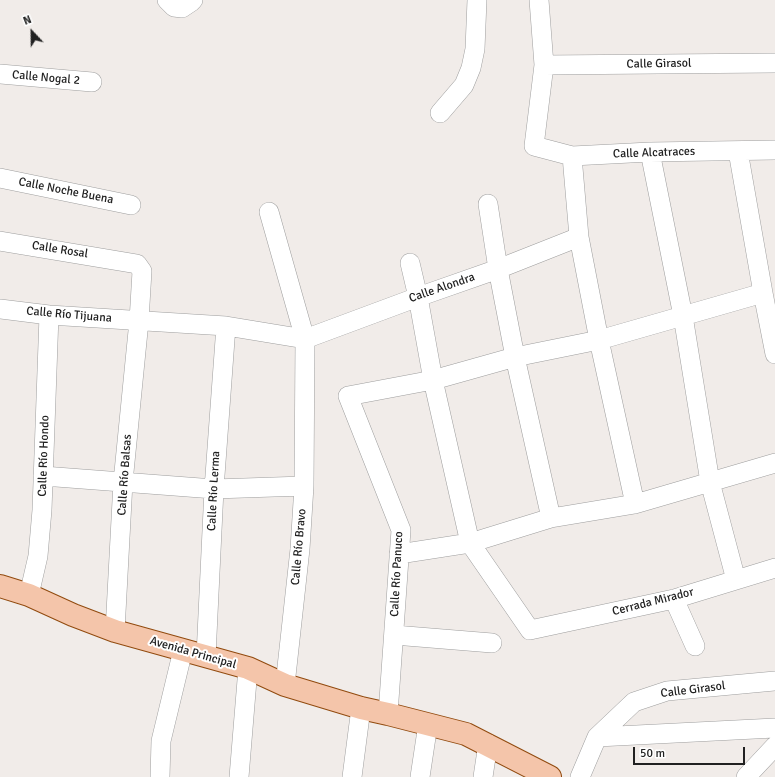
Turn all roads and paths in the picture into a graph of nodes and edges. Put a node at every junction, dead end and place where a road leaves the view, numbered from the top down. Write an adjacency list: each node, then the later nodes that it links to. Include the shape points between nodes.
1 (167, 0): 2 (street, via 174,7 182,8)
2 (193, 0)
3 (477, 0): 9 (street, via 475,49 471,68 464,85)
4 (539, 0): 6 (street)
5 (775, 63): 6 (street, Calle Girasol)
6 (544, 65): 13 (street, Calle Alcatraces, via 534,146)
7 (0, 74): 8 (street, Calle Nogal 2)
8 (92, 82)
9 (440, 113)
10 (738, 150): 11 (street, Calle Alcatraces); 12 (street, Calle Alcatraces); 22 (street)
11 (775, 150)
12 (650, 152): 13 (street, Calle Alcatraces); 26 (street)
13 (572, 156): 18 (street)
14 (0, 178): 16 (street, Calle Noche Buena)
15 (488, 204): 21 (street)
16 (131, 205)
17 (269, 212): 29 (street)
18 (579, 238): 21 (street, Calle Alondra); 30 (street)
19 (0, 241): 27 (street, Calle Rosal, via 137,264 142,271)
20 (410, 263): 23 (street)
21 (498, 269): 23 (street, Calle Alondra); 32 (street)
22 (763, 293): 26 (street); 31 (street)
23 (418, 297): 29 (street, Calle Alondra); 33 (street)
24 (0, 309): 25 (street, Calle Río Tijuana)
25 (49, 315): 27 (street, Calle Río Tijuana); 35 (street, Calle Río Hondo)
26 (683, 316): 30 (street); 37 (street)
27 (139, 321): 28 (street, Calle Río Tijuana); 36 (street, Calle Río Balsas)
28 (226, 326): 29 (street, Calle Río Tijuana); 39 (street, Calle Río Lerma)
29 (304, 339): 38 (street, Calle Río Bravo)
30 (599, 340): 32 (street); 40 (street)
31 (775, 354)
32 (515, 357): 33 (street); 41 (street)
33 (433, 380): 42 (street); 43 (street, Calle Río Panuco, via 348,396 401,530)
34 (775, 463): 37 (street)
35 (43, 476): 36 (street); 47 (street, Calle Río Hondo, via 38,556)
36 (123, 482): 39 (street); 49 (street, Calle Río Balsas)
37 (710, 482): 40 (street); 45 (street)
38 (304, 486): 39 (street); 57 (street, Calle Río Bravo)
39 (214, 489): 54 (street, Calle Río Lerma)
40 (635, 504): 41 (street)
41 (551, 518): 42 (street)
42 (470, 543): 43 (street); 48 (street, Cerrada Mirador, via 530,630)
43 (399, 554): 50 (street, Calle Río Panuco)
44 (774, 573): 45 (street, Cerrada Mirador)
45 (736, 580): 48 (street, Cerrada Mirador)
46 (1, 591): 47 (main road, Avenida Principal)
47 (30, 596): 49 (main road, Avenida Principal)
48 (674, 599): 52 (street)
49 (115, 631): 53 (main road, Avenida Principal)
50 (394, 635): 51 (street); 59 (street, Calle Río Panuco)
51 (492, 642)
52 (695, 646)
53 (183, 650): 54 (main road, Avenida Principal); 65 (street, via 161,741)
54 (206, 656): 55 (main road, Avenida Principal)
55 (248, 668): 57 (main road, Avenida Principal); 66 (street)
56 (775, 681): 62 (street, Calle Girasol, via 667,691 634,702)
57 (286, 685): 58 (main road, Avenida Principal)
58 (361, 708): 59 (main road, Avenida Principal); 67 (street)
59 (388, 714): 60 (main road, Avenida Principal)
60 (428, 724): 63 (main road, Avenida Principal, via 466,734); 68 (street)
61 (775, 728): 62 (street)
62 (597, 737): 71 (street, Calle Girasol)
63 (488, 744): 69 (street); 70 (main road, Avenida Principal)
64 (775, 746): 72 (street)
65 (160, 777)
66 (239, 777)
67 (352, 777)
68 (420, 777)
69 (483, 777)
70 (550, 777)
71 (580, 777)
72 (746, 777)

